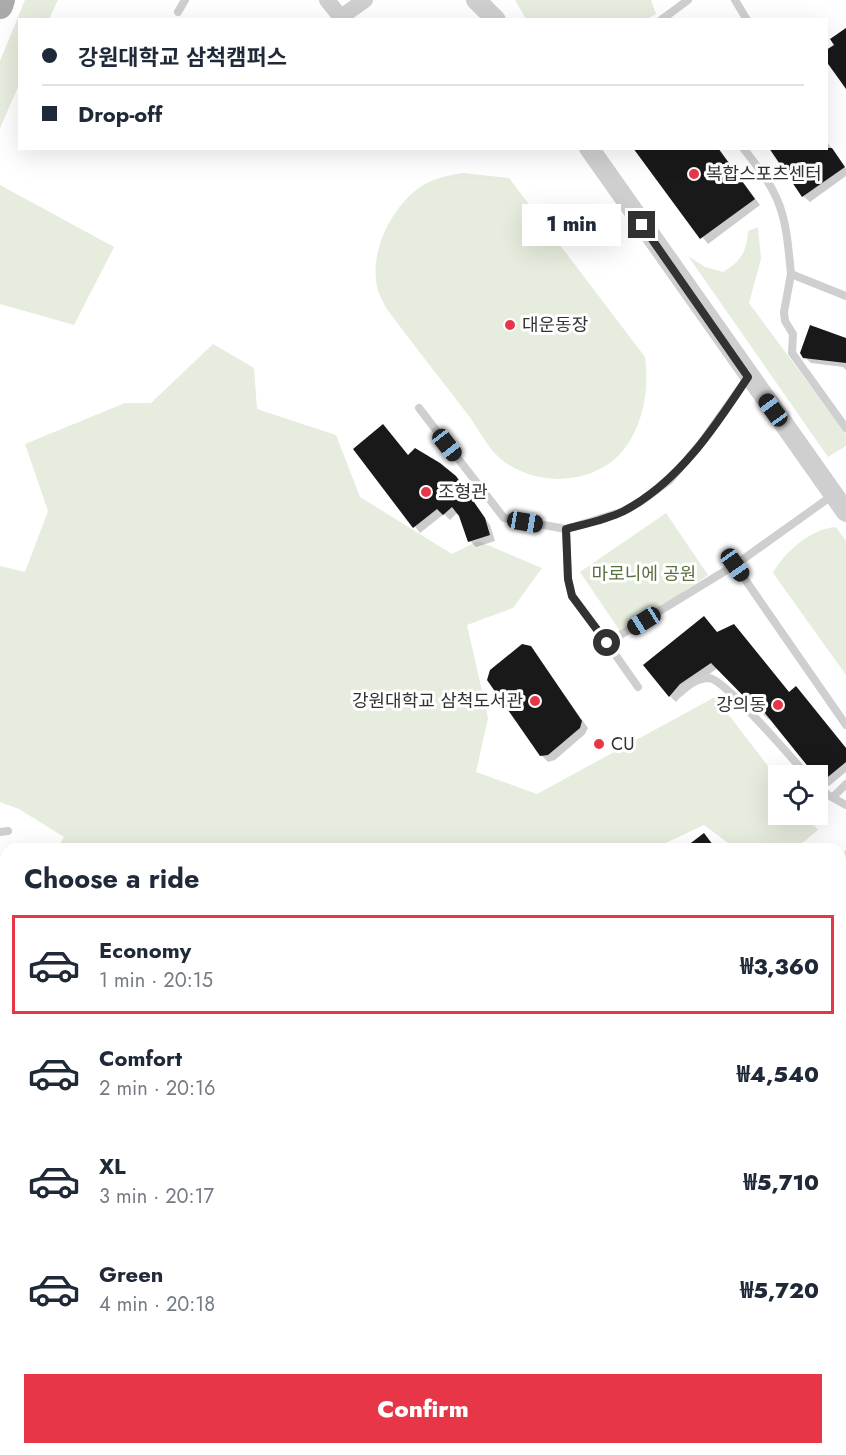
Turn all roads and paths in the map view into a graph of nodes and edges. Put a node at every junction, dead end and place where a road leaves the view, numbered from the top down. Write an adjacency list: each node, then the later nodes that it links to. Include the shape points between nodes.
1 (2, 0): 9 (main road)
2 (184, 0): 10 (lane)
3 (327, 0): 11 (street)
4 (365, 0): 11 (street)
5 (476, 0): 12 (street)
6 (492, 0): 13 (street)
7 (688, 0): 14 (lane)
8 (735, 0): 15 (lane)
9 (0, 6)
10 (178, 12)
11 (342, 18)
12 (494, 18)
13 (501, 18)
14 (664, 18)
15 (746, 18)
16 (590, 150): 20 (street)
17 (745, 150): 18 (lane, via 764,174 785,216)
18 (791, 274): 19 (lane); 22 (lane, via 784,312 793,334 792,353)
19 (846, 296)
20 (748, 377): 23 (street); 25 (lane, via 670,480 621,512)
21 (419, 408): 25 (lane, via 504,518)
22 (846, 428)
23 (834, 494): 24 (street); 26 (lane)
24 (846, 512)
25 (566, 529): 27 (lane, via 572,596)
26 (735, 565): 27 (lane); 30 (lane)
27 (607, 643): 28 (lane)
28 (638, 687)
29 (676, 695): 31 (lane, via 697,679 711,678 729,690)
30 (846, 725)
31 (798, 765)
32 (846, 784): 34 (lane)
33 (828, 793): 34 (lane)
34 (833, 797): 35 (lane)
35 (846, 805)

